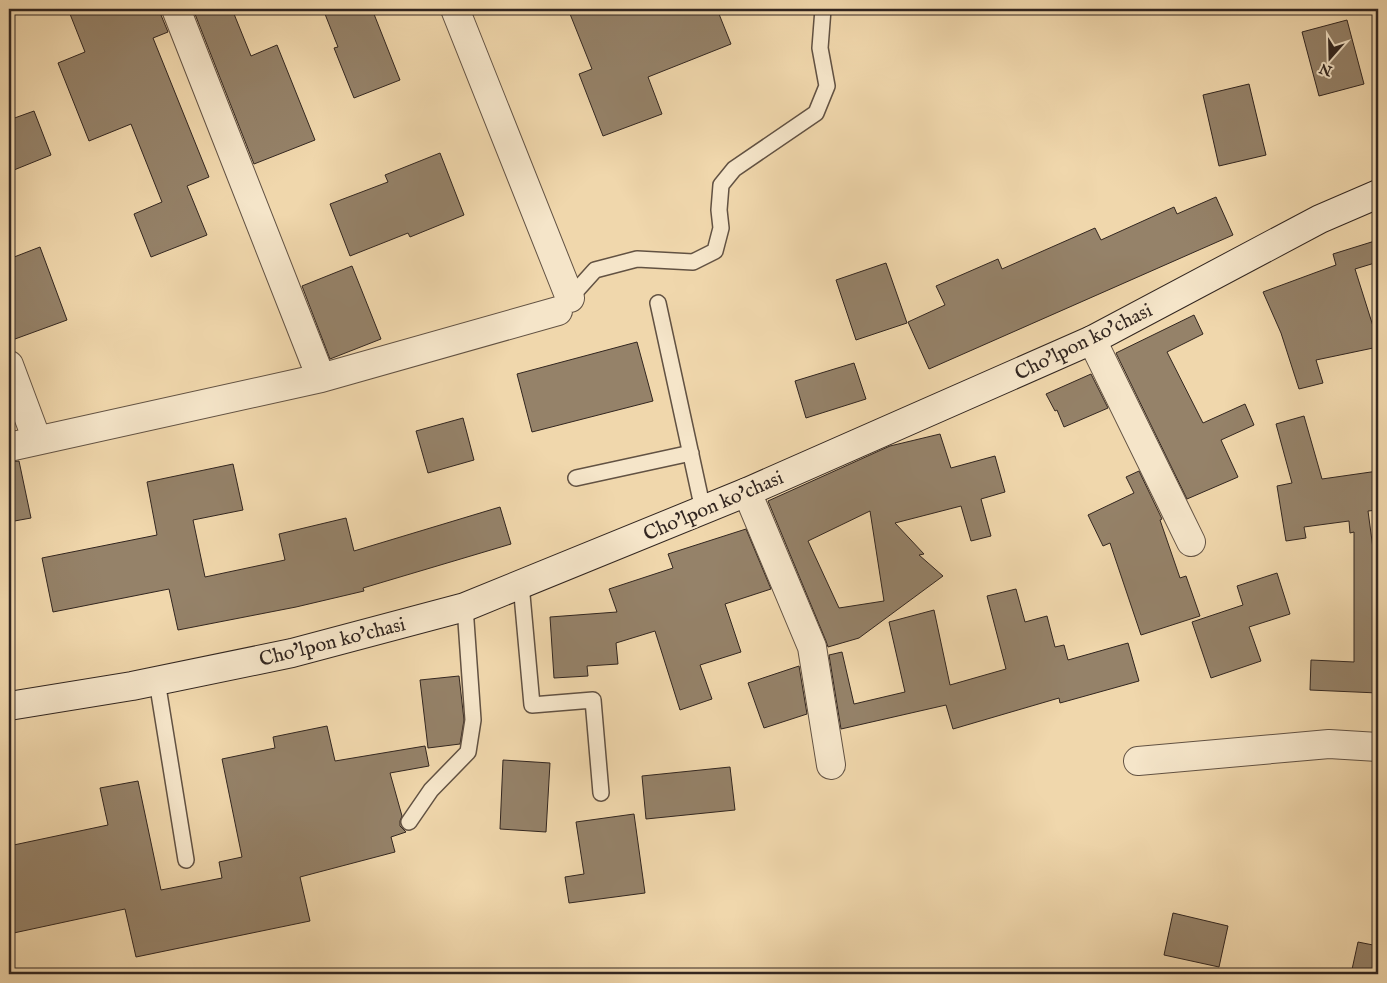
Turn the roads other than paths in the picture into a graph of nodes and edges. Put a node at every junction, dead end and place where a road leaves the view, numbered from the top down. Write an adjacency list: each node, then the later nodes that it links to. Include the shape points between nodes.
1 (176, 9): 9 (street)
2 (455, 9): 6 (street)
3 (823, 9): 6 (lane, via 820,48 827,86 816,113 734,169 721,186 721,228 715,251 692,262 637,260 595,270)
4 (1378, 194): 7 (street, Cho'lpon ko'chasi, via 1320,219)
5 (658, 303): 12 (lane)
6 (564, 304): 9 (street)
7 (1092, 340): 14 (street, Cho'lpon ko'chasi); 16 (street)
8 (9, 365): 10 (street)
9 (321, 378): 10 (street)
10 (37, 440): 11 (street)
11 (9, 447)
12 (691, 453): 13 (lane); 15 (lane)
13 (576, 478)
14 (746, 492): 15 (street, Cho'lpon ko'chasi); 23 (street, via 812,647)
15 (703, 510): 17 (street, Cho'lpon ko'chasi)
16 (1191, 542)
17 (521, 584): 18 (street, Cho'lpon ko'chasi); 24 (lane, via 532,705 592,700)
18 (465, 607): 19 (street, Cho'lpon ko'chasi, via 292,653); 25 (lane, via 473,720 468,752 431,790)
19 (157, 680): 20 (street, Cho'lpon ko'chasi); 26 (lane)
20 (9, 706)
21 (1378, 747): 22 (street, via 1329,744)
22 (1138, 761)
23 (831, 764)
24 (601, 793)
25 (409, 822)
26 (186, 860)

